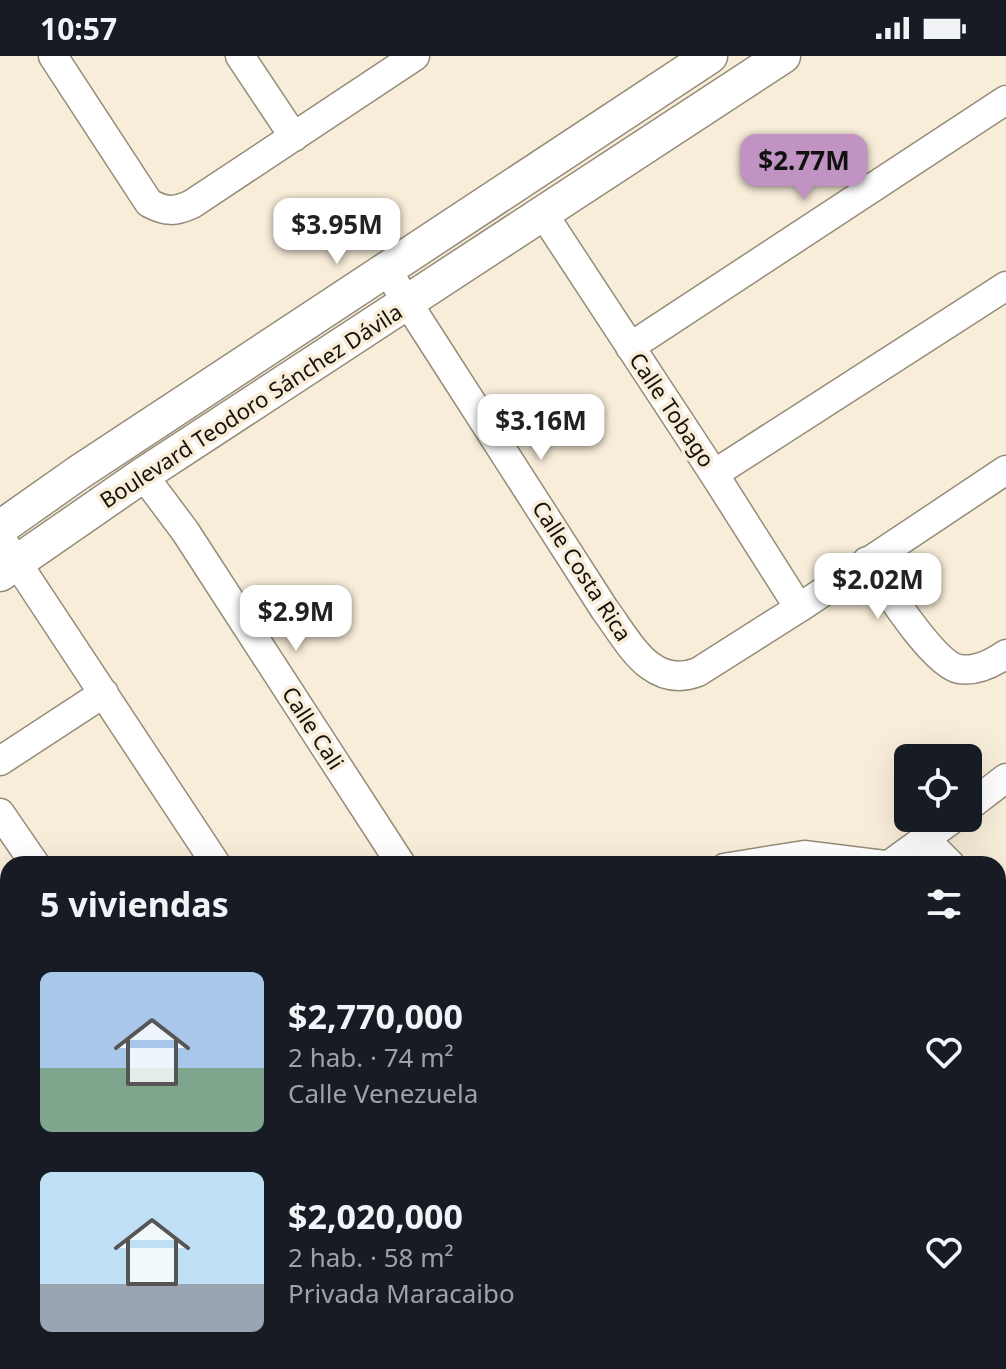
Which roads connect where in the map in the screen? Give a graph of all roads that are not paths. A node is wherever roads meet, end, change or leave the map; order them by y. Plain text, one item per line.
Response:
1 (53, 56) edge
2 (240, 56) edge
3 (415, 56) edge
4 (710, 56) edge
5 (783, 56) edge
6 (1006, 100) edge
7 (294, 137) junction
8 (542, 212) junction
9 (386, 269) junction
10 (1006, 286) edge
11 (409, 303) junction
12 (630, 347) junction
13 (1006, 470) edge
14 (714, 474) junction
15 (143, 475) junction
16 (0, 528) edge
17 (6, 558) edge
18 (867, 561) junction
19 (799, 608) junction
20 (1006, 654) edge
21 (104, 693) junction
22 (0, 761) edge
23 (1006, 778) edge
24 (982, 796) edge
25 (0, 813) edge
26 (936, 832) edge
27 (926, 840) junction
28 (30, 856) edge
29 (211, 856) edge
30 (396, 856) edge
31 (773, 856) edge
32 (842, 856) edge
33 (904, 856) edge
34 (942, 856) edge

1 - 7 street
2 - 7 street
3 - 7 street
4 - 9 street, Boulevard Teodoro Sánchez Dávila
5 - 8 street, Boulevard Teodoro Sánchez Dávila
6 - 12 street
8 - 11 street, Boulevard Teodoro Sánchez Dávila
8 - 12 street, Calle Tobago
9 - 11 street, Calle Costa Rica
9 - 16 street, Boulevard Teodoro Sánchez Dávila
10 - 14 street
11 - 15 street, Boulevard Teodoro Sánchez Dávila
11 - 19 street, Calle Costa Rica
12 - 14 street, Calle Tobago
13 - 18 street
14 - 19 street, Calle Tobago
15 - 17 street, Boulevard Teodoro Sánchez Dávila
15 - 30 street, Calle Cali
17 - 21 street
18 - 19 street
18 - 20 street
21 - 22 street
21 - 29 street
23 - 24 street
25 - 28 street
26 - 27 street
27 - 33 street
27 - 34 street
31 - 32 street

